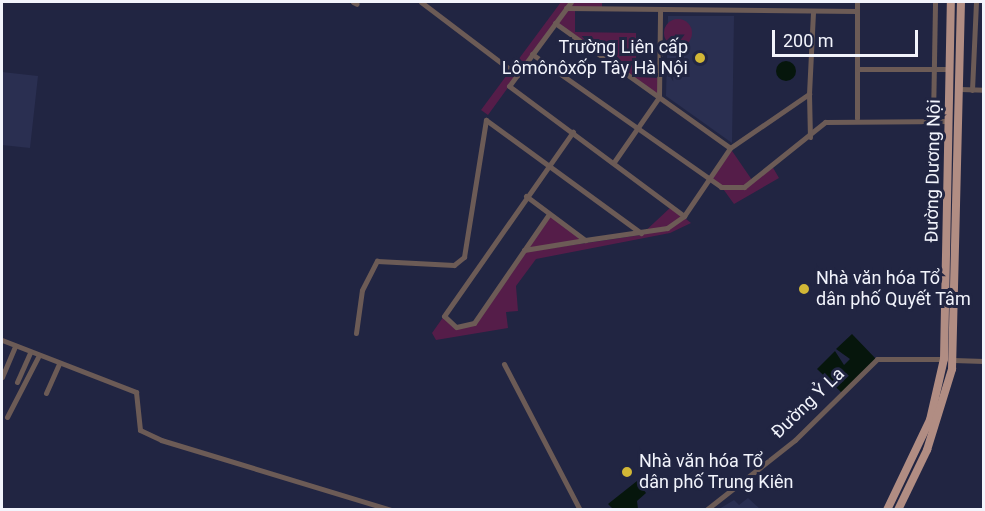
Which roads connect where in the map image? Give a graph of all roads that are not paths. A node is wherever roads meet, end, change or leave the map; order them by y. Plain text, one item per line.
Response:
1 (421, 2) edge
2 (571, 2) edge
3 (857, 2) edge
4 (935, 2) edge
5 (951, 2) edge
6 (961, 2) edge
7 (976, 2) edge
8 (566, 8) junction
9 (660, 9) junction
10 (813, 11) junction
11 (857, 11) junction
12 (975, 17) junction
13 (984, 17) edge
14 (555, 23) junction
15 (532, 54) junction
16 (858, 69) junction
17 (935, 69) junction
18 (950, 69) junction
19 (517, 75) junction
20 (960, 89) junction
21 (972, 90) junction
22 (984, 90) edge
23 (809, 94) junction
24 (659, 97) junction
25 (857, 118) junction
26 (933, 119) junction
27 (810, 121) junction
28 (949, 121) junction
29 (825, 122) junction
30 (637, 129) junction
31 (573, 132) junction
32 (810, 138) junction
33 (730, 148) junction
34 (614, 162) junction
35 (549, 165) junction
36 (712, 175) junction
37 (700, 177) junction
38 (708, 182) junction
39 (526, 196) junction
40 (549, 214) junction
41 (684, 216) junction
42 (641, 233) junction
43 (585, 240) junction
44 (524, 250) junction
45 (356, 333) dead end
46 (2, 340) edge
47 (15, 346) junction
48 (30, 353) junction
49 (39, 357) junction
50 (944, 359) junction
51 (953, 360) junction
52 (984, 362) edge
53 (59, 364) junction
54 (504, 364) dead end
55 (2, 377) edge
56 (17, 382) dead end
57 (46, 393) dead end
58 (8, 417) dead end
59 (393, 510) edge
60 (580, 510) edge
61 (706, 510) edge
62 (887, 510) edge
63 (898, 510) edge

1 - 19 street
2 - 8 street
3 - 11 street
4 - 17 street
5 - 18 main road, Đường Dương Nội
6 - 20 main road, Đường Dương Nội
7 - 12 street
8 - 9 street
8 - 14 street
9 - 10 street
9 - 24 street
10 - 11 street
10 - 23 street
11 - 16 street
12 - 13 street
12 - 21 street
14 - 15 street
14 - 24 street
15 - 19 street
15 - 30 street
16 - 17 street
16 - 25 street
17 - 18 street
17 - 26 street
18 - 28 main road, Đường Dương Nội
19 - 31 street
20 - 21 street
20 - 51 main road, Đường Dương Nội
21 - 22 street
23 - 27 street
23 - 33 street
24 - 30 street
24 - 33 street
25 - 26 street
25 - 29 street
26 - 28 street
27 - 29 street
27 - 32 street
28 - 50 main road, Đường Dương Nội
29 - 32 street
30 - 34 street
30 - 37 street
31 - 34 street
31 - 35 street
32 - 38 street
33 - 36 street
34 - 41 street
35 - 39 street
35 - 42 street
35 - 45 street
36 - 37 street
36 - 38 street
37 - 38 street
38 - 41 street
39 - 40 street
39 - 44 street
40 - 43 street
40 - 44 street
41 - 42 street
42 - 43 street
43 - 44 street
46 - 47 street
47 - 48 street
47 - 55 street
48 - 49 street
48 - 56 street
49 - 53 street
49 - 58 street
50 - 51 main road
50 - 61 street, Đường Ỷ La
50 - 62 main road, Đường Dương Nội
51 - 52 street
51 - 63 main road, Đường Dương Nội
53 - 57 street
53 - 59 street
54 - 60 street

